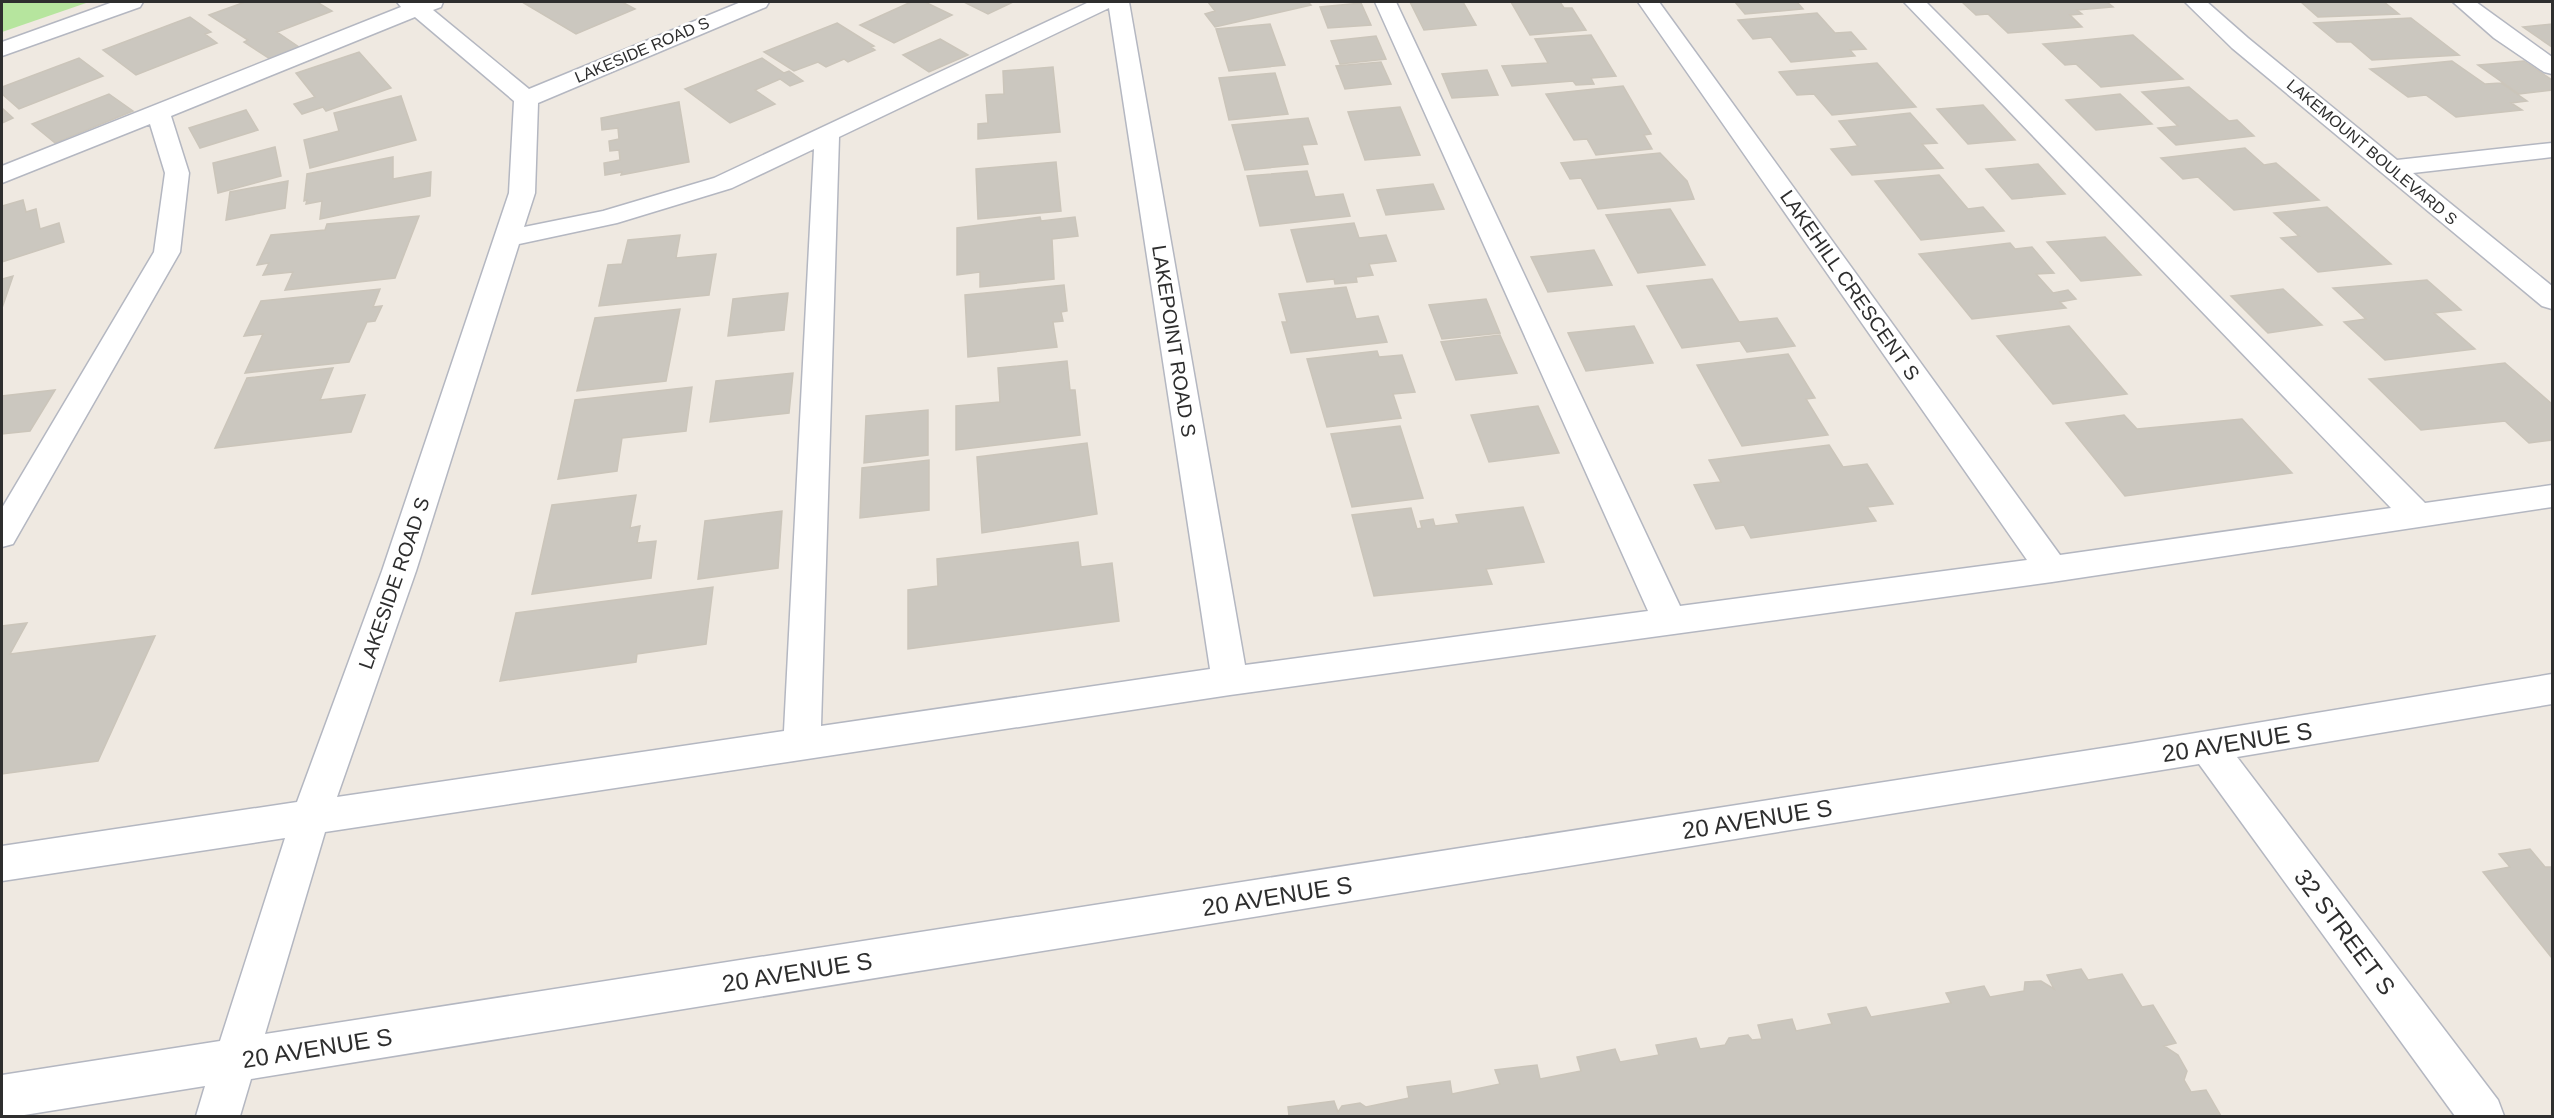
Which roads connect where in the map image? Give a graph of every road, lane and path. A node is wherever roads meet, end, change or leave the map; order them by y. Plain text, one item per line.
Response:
1 (132, 2) edge
2 (758, 2) edge
3 (1106, 2) edge
4 (1119, 2) edge
5 (1385, 2) edge
6 (1648, 2) edge
7 (1914, 2) edge
8 (2195, 2) edge
9 (2463, 2) edge
10 (420, 4) edge
11 (2, 49) edge
12 (2553, 67) edge
13 (526, 99) junction
14 (158, 112) junction
15 (827, 134) junction
16 (2553, 150) edge
17 (2391, 168) junction
18 (2, 175) edge
19 (508, 238) junction
20 (2553, 300) edge
21 (2553, 496) edge
22 (2418, 515) junction
23 (2, 535) edge
24 (2052, 569) junction
25 (1670, 622) junction
26 (1230, 681) junction
27 (2553, 689) edge
28 (802, 745) junction
29 (2208, 747) junction
30 (310, 819) junction
31 (2, 863) edge
32 (234, 1062) junction
33 (2, 1097) edge
34 (218, 1116) edge
35 (2482, 1116) edge

1 - 11 street
2 - 13 street, LAKESIDE ROAD S
3 - 15 street
4 - 26 street, LAKEPOINT ROAD S
5 - 25 street
6 - 24 street, LAKEHILL CRESCENT S
7 - 22 street
8 - 17 street, LAKEMOUNT BOULEVARD S
9 - 12 street
10 - 13 street
10 - 14 street
13 - 19 street, LAKESIDE ROAD S
14 - 18 street
14 - 23 street
15 - 19 street
15 - 28 street
16 - 17 street
17 - 20 street, LAKEMOUNT BOULEVARD S
19 - 30 street, LAKESIDE ROAD S
21 - 22 street
22 - 24 street
24 - 25 street
25 - 26 street
26 - 28 street
27 - 29 street, 20 AVENUE S
28 - 30 street
29 - 32 street, 20 AVENUE S
29 - 35 street, 32 STREET S
30 - 31 street
30 - 32 street, LAKESIDE ROAD S
32 - 33 street, 20 AVENUE S
32 - 34 street, LAKESIDE ROAD S

